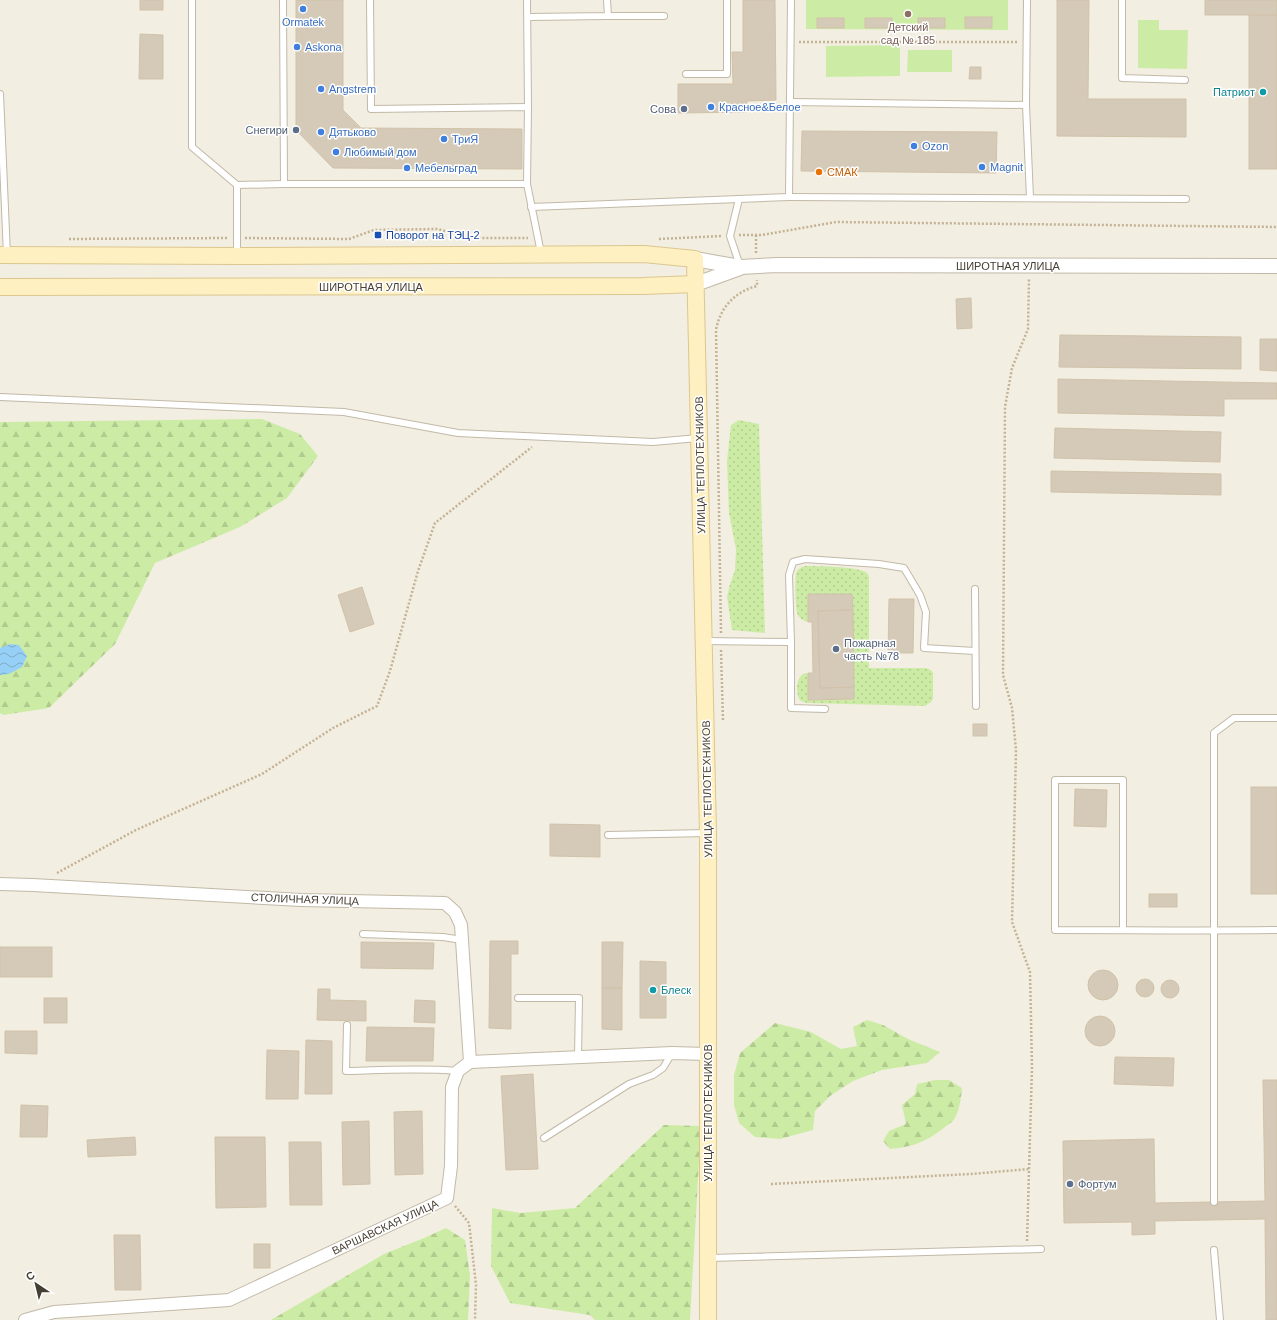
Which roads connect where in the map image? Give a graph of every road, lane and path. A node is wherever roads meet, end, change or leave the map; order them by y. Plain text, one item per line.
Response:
1 (192, 0) edge
2 (284, 0) edge
3 (370, 0) edge
4 (527, 0) edge
5 (608, 0) edge
6 (727, 0) edge
7 (791, 0) edge
8 (1027, 0) edge
9 (1122, 0) edge
10 (608, 16) junction
11 (664, 16) dead end
12 (528, 17) junction
13 (791, 42) junction
14 (1027, 42) junction
15 (686, 74) dead end
16 (1185, 80) dead end
17 (0, 94) edge
18 (790, 102) junction
19 (1026, 105) junction
20 (528, 107) junction
21 (284, 184) junction
22 (527, 184) junction
23 (237, 185) junction
24 (789, 197) junction
25 (1030, 198) junction
26 (739, 199) junction
27 (1186, 199) dead end
28 (531, 207) junction
29 (1277, 227) edge
30 (756, 235) junction
31 (730, 236) junction
32 (237, 238) junction
33 (475, 238) dead end
34 (62, 239) dead end
35 (652, 240) dead end
36 (4, 255) edge
37 (542, 255) junction
38 (237, 256) junction
39 (695, 259) junction
40 (756, 266) junction
41 (1029, 266) junction
42 (1277, 266) edge
43 (740, 267) junction
44 (696, 284) junction
45 (0, 287) edge
46 (0, 397) edge
47 (545, 436) junction
48 (699, 437) junction
49 (975, 589) dead end
50 (704, 641) junction
51 (721, 641) junction
52 (791, 642) junction
53 (975, 650) junction
54 (976, 706) dead end
55 (825, 709) dead end
56 (1277, 718) edge
57 (723, 721) dead end
58 (708, 833) junction
59 (608, 835) dead end
60 (54, 874) dead end
61 (0, 884) edge
62 (1123, 930) junction
63 (1214, 930) junction
64 (1277, 930) edge
65 (363, 934) dead end
66 (462, 940) junction
67 (518, 998) dead end
68 (347, 1024) dead end
69 (672, 1053) junction
70 (707, 1054) junction
71 (578, 1057) junction
72 (470, 1062) junction
73 (458, 1071) junction
74 (544, 1138) dead end
75 (1029, 1169) junction
76 (771, 1184) dead end
77 (447, 1198) junction
78 (1214, 1202) dead end
79 (1041, 1249) dead end
80 (1027, 1250) junction
81 (1214, 1250) dead end
82 (708, 1258) junction
83 (25, 1320) edge
84 (475, 1320) edge
85 (708, 1320) edge
86 (1220, 1320) edge

1 - 23 lane
2 - 21 lane
3 - 20 lane
4 - 12 lane
5 - 10 lane
6 - 15 lane
7 - 13 lane
8 - 14 lane
9 - 16 lane
10 - 11 lane
10 - 12 lane
12 - 20 lane
13 - 14 path
13 - 18 lane
14 - 19 lane
17 - 36 lane
18 - 19 lane
18 - 24 lane
19 - 25 lane
20 - 22 lane
21 - 22 lane
21 - 23 lane
22 - 28 lane
23 - 32 lane
24 - 25 lane
24 - 26 lane
25 - 27 lane
26 - 28 lane
26 - 31 lane
28 - 37 lane
29 - 30 path
30 - 31 path
30 - 40 path
31 - 35 path
31 - 43 lane
32 - 33 path
32 - 34 path
32 - 38 lane
36 - 38 main road, ШИРОТНАЯ УЛИЦА
37 - 38 main road, ШИРОТНАЯ УЛИЦА
37 - 39 main road, ШИРОТНАЯ УЛИЦА
39 - 43 street, ШИРОТНАЯ УЛИЦА
39 - 44 main road, УЛИЦА ТЕПЛОТЕХНИКОВ
40 - 41 street, ШИРОТНАЯ УЛИЦА
40 - 43 street, ШИРОТНАЯ УЛИЦА
40 - 51 path
41 - 42 street, ШИРОТНАЯ УЛИЦА
41 - 75 path
43 - 44 street, ШИРОТНАЯ УЛИЦА
44 - 45 main road, ШИРОТНАЯ УЛИЦА
44 - 48 main road, УЛИЦА ТЕПЛОТЕХНИКОВ
46 - 47 lane
47 - 48 lane
47 - 60 path
48 - 50 main road, УЛИЦА ТЕПЛОТЕХНИКОВ
49 - 53 lane
50 - 51 lane
50 - 58 main road, УЛИЦА ТЕПЛОТЕХНИКОВ
51 - 52 lane
51 - 57 path
52 - 53 lane
52 - 55 lane
53 - 54 lane
56 - 63 lane
58 - 59 lane
58 - 70 main road, УЛИЦА ТЕПЛОТЕХНИКОВ
61 - 66 street, СТОЛИЧНАЯ УЛИЦА
62 - 62 lane
62 - 63 lane
63 - 64 lane
63 - 78 lane
65 - 66 lane
66 - 72 street, СТОЛИЧНАЯ УЛИЦА
67 - 71 lane
68 - 73 lane
69 - 70 street
69 - 71 street
69 - 74 lane
70 - 82 main road, УЛИЦА ТЕПЛОТЕХНИКОВ
71 - 72 street
72 - 73 street
73 - 77 street, ВАРШАВСКАЯ УЛИЦА
75 - 76 path
75 - 80 path
77 - 83 street, ВАРШАВСКАЯ УЛИЦА
77 - 84 path
79 - 80 lane
80 - 82 lane
81 - 86 lane
82 - 85 main road, УЛИЦА ТЕПЛОТЕХНИКОВ

